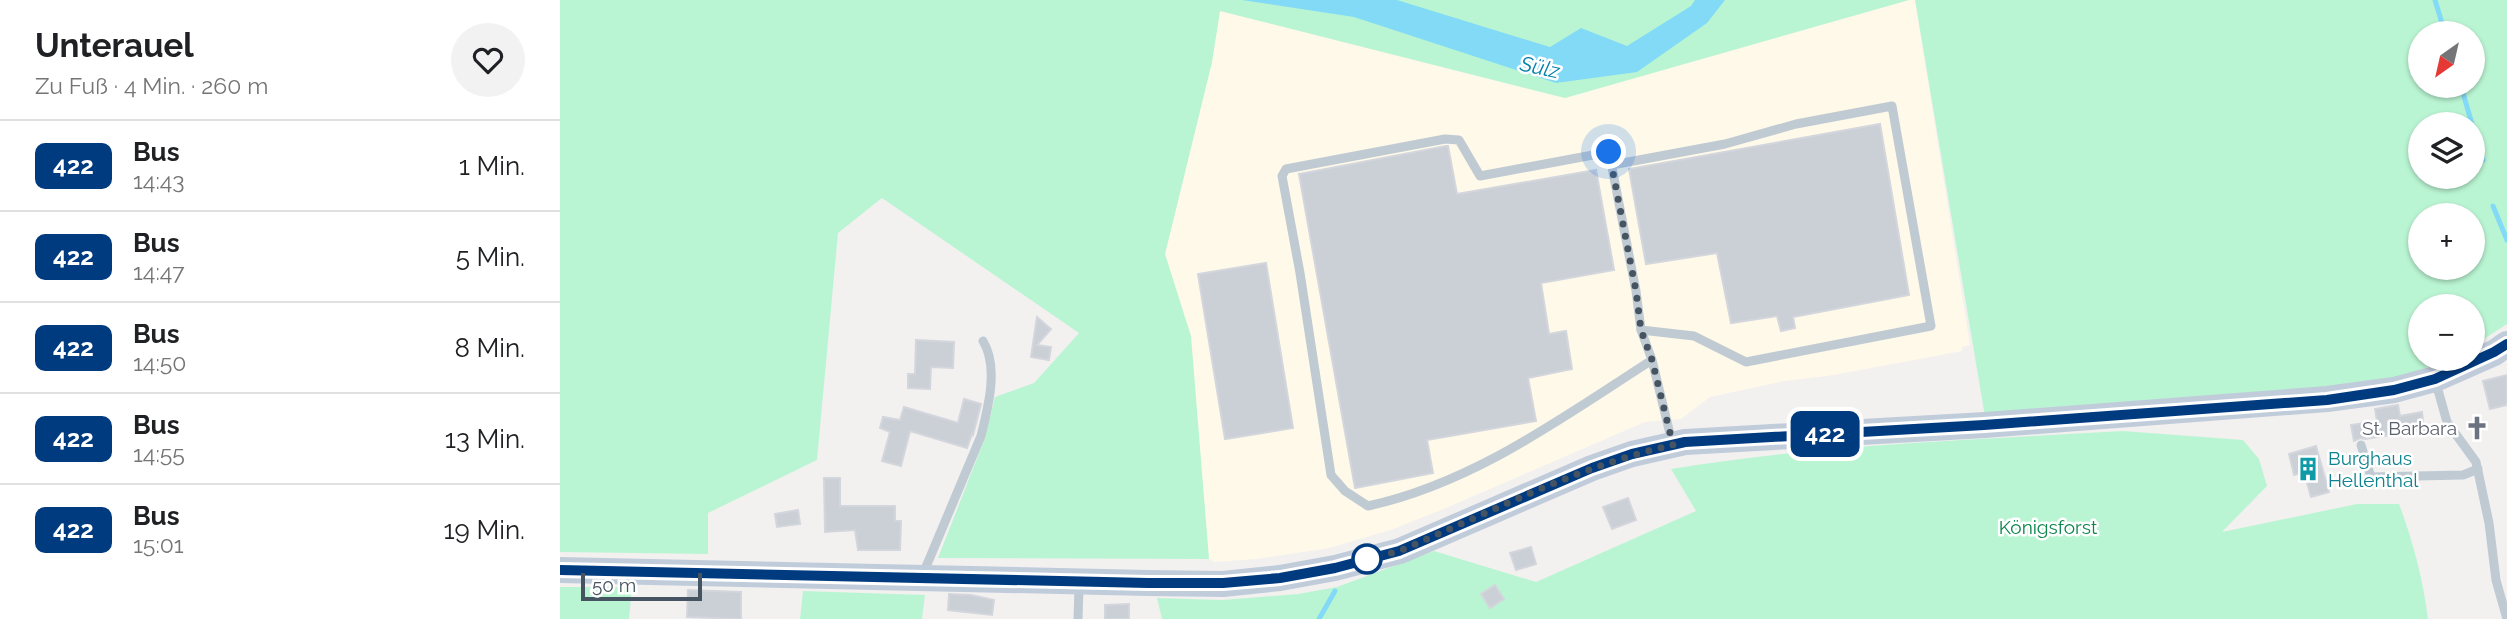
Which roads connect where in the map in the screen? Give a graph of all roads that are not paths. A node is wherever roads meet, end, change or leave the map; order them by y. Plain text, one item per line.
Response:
1 (1612, 165) junction
2 (1641, 330) junction
3 (983, 341) dead end
4 (2507, 344) edge
5 (1652, 360) junction
6 (2435, 379) junction
7 (1673, 445) junction
8 (2361, 445) dead end
9 (2478, 469) junction
10 (560, 570) edge
11 (921, 579) junction
12 (1079, 582) junction
13 (1079, 619) edge
14 (2507, 619) edge

1 - 2 lane
1 - 2 lane
1 - 5 lane
2 - 5 lane
3 - 11 lane
4 - 6 main road
5 - 7 lane
6 - 7 main road
6 - 9 lane
7 - 12 main road
8 - 9 lane
9 - 14 lane
10 - 11 main road
11 - 12 main road
12 - 13 lane

